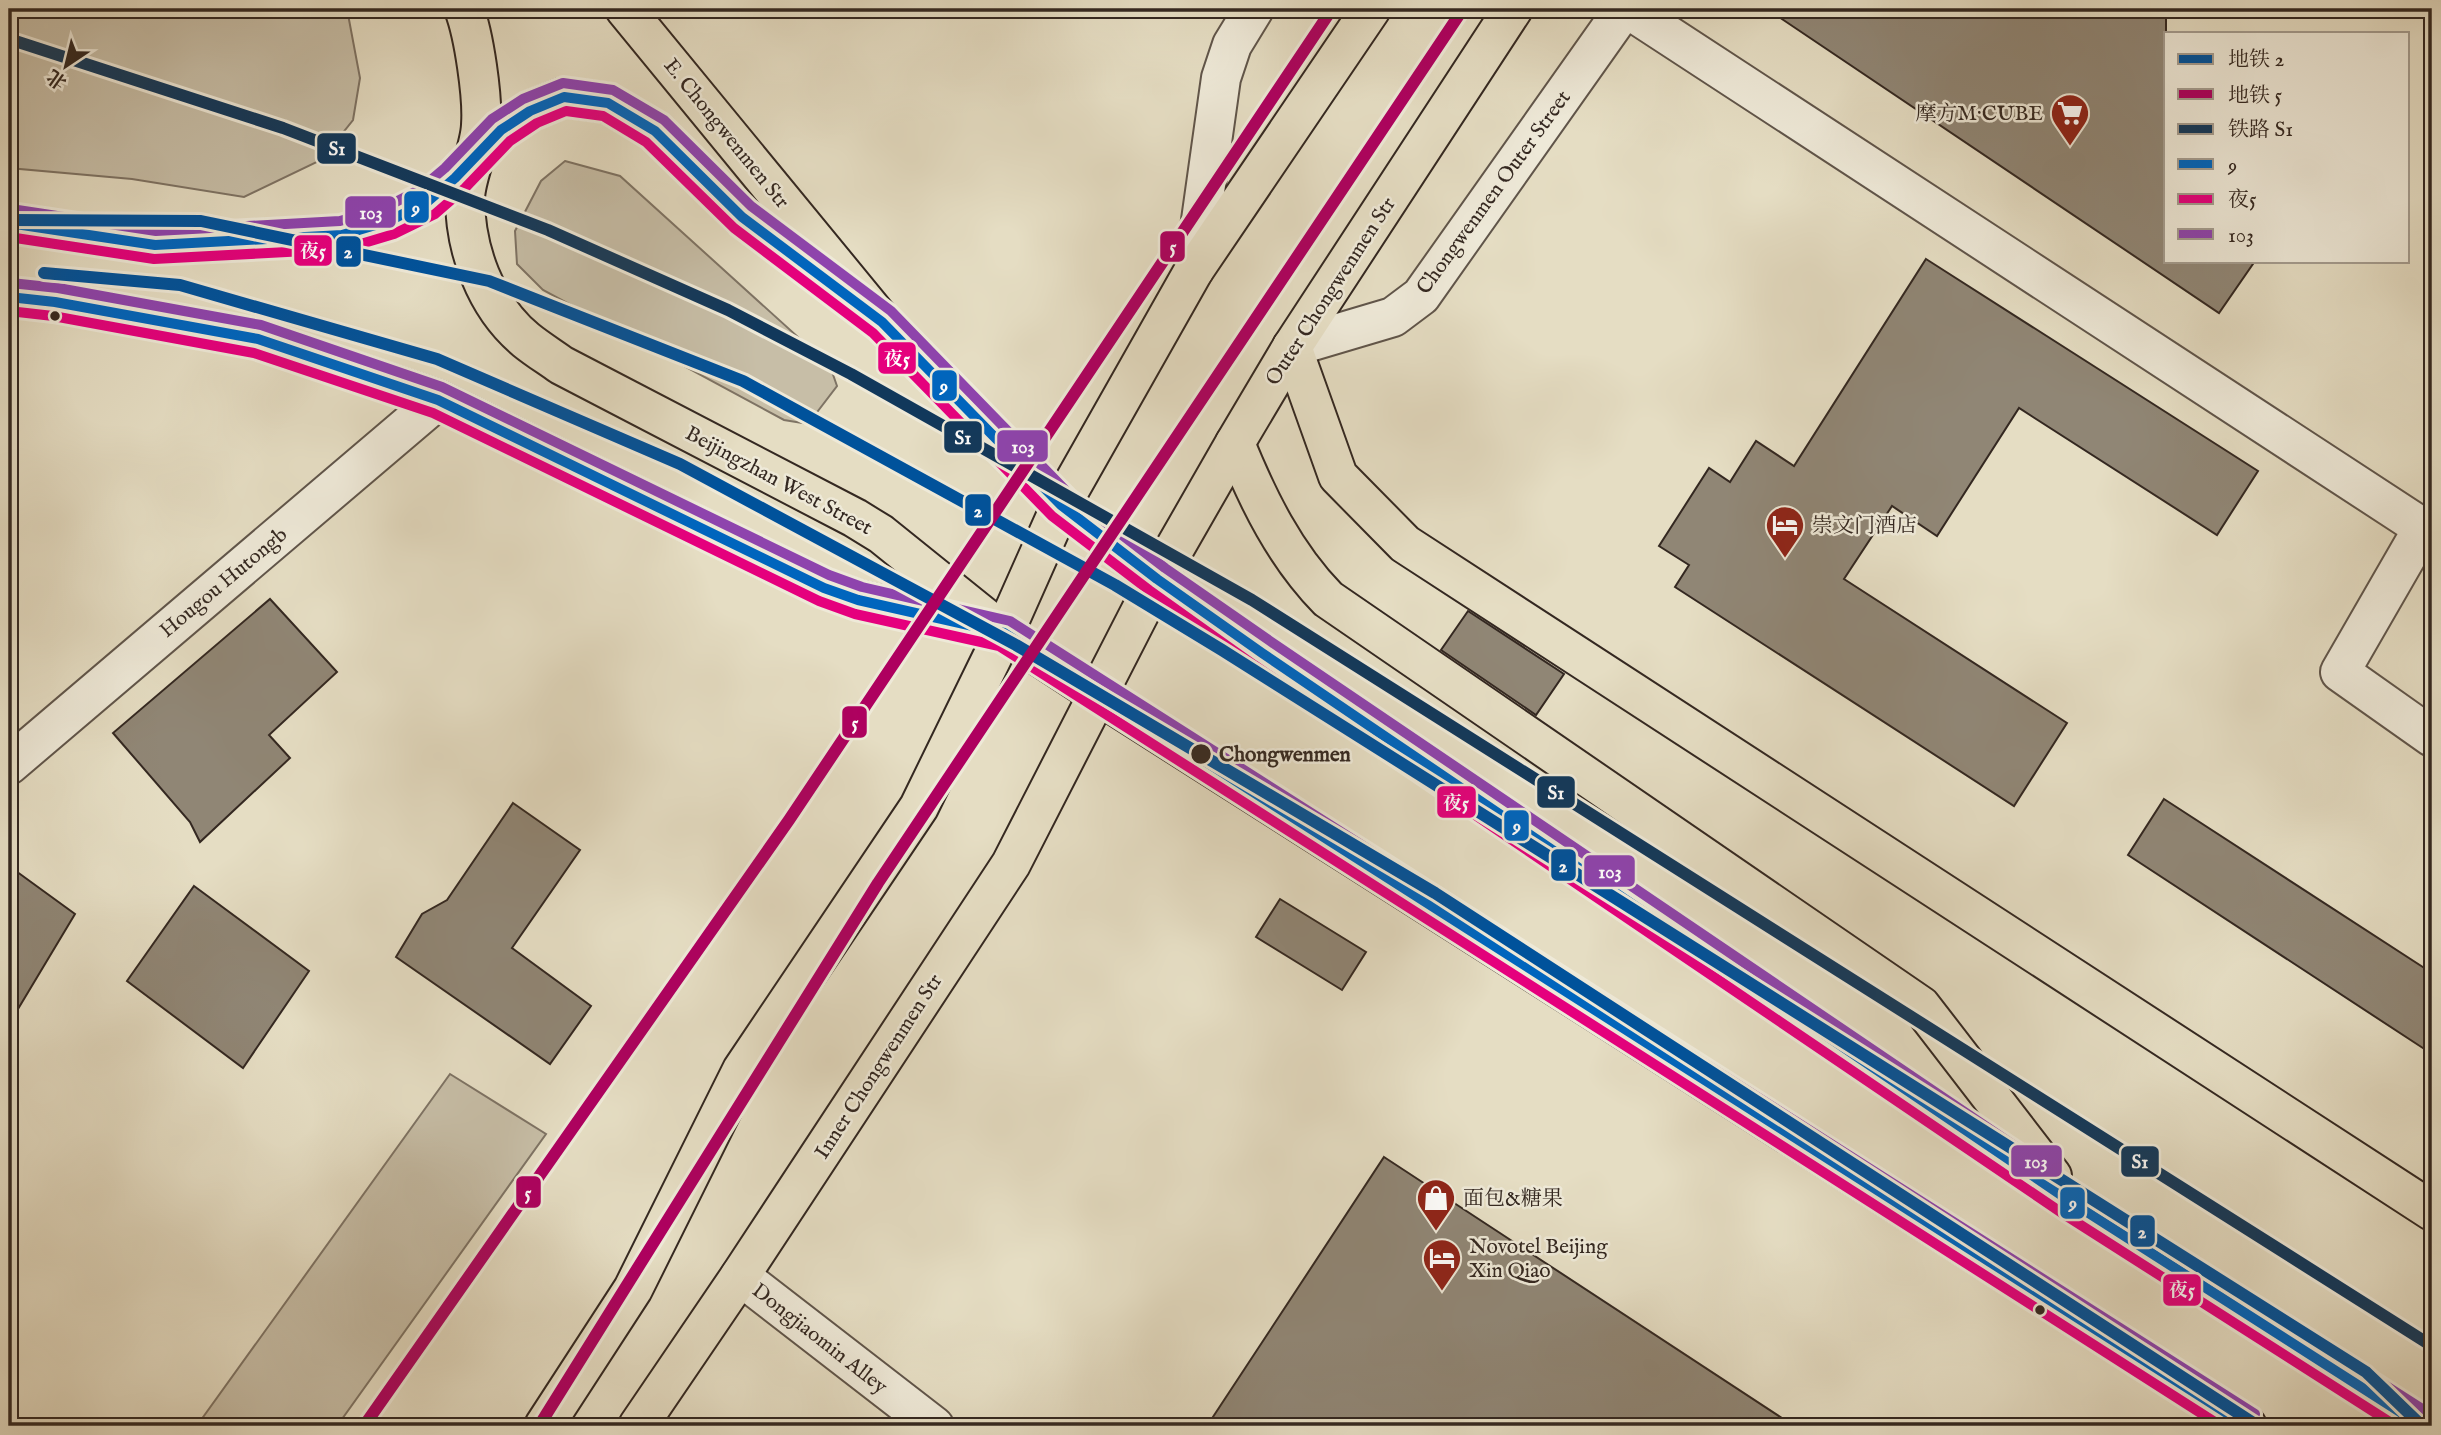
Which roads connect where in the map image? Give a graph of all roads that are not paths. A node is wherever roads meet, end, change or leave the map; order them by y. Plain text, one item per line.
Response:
1 (464, 9) edge
2 (625, 9) edge
3 (1254, 9) edge
4 (1371, 9) edge
5 (1513, 9) edge
6 (1626, 9) edge
7 (475, 157) junction
8 (9, 223) edge
9 (1194, 270) junction
10 (9, 297) edge
11 (882, 322) junction
12 (1292, 347) junction
13 (438, 400) junction
14 (1235, 443) junction
15 (1061, 505) junction
16 (1157, 579) junction
17 (1004, 633) junction
18 (1097, 694) junction
19 (2432, 737) edge
20 (9, 765) edge
21 (2073, 1203) junction
22 (2432, 1211) edge
23 (740, 1276) junction
24 (544, 1426) edge
25 (638, 1426) edge
26 (934, 1426) edge
27 (2247, 1426) edge
28 (2422, 1426) edge

1 - 7 main road, Beijingzhan West Street
2 - 11 main road, E. Chongwenmen Str
3 - 9 street
4 - 9 main road
5 - 12 main road, Outer Chongwenmen Str
6 - 12 street, Chongwenmen Outer Street
6 - 19 street
7 - 8 main road
7 - 11 main road
7 - 17 main road, Beijingzhan West Street
9 - 15 main road
10 - 13 main road
11 - 15 main road
12 - 14 main road, Outer Chongwenmen Str
12 - 22 main road
13 - 17 main road
13 - 20 street, Hougou Hutongb
14 - 16 main road, Outer Chongwenmen Str
14 - 21 main road
15 - 16 main road
15 - 17 main road
16 - 18 main road, Inner Chongwenmen Str
16 - 21 main road
17 - 18 main road
17 - 24 main road
18 - 23 main road, Inner Chongwenmen Str
18 - 27 main road
21 - 28 main road
23 - 25 main road, Inner Chongwenmen Str
23 - 26 street, Dongjiaomin Alley

